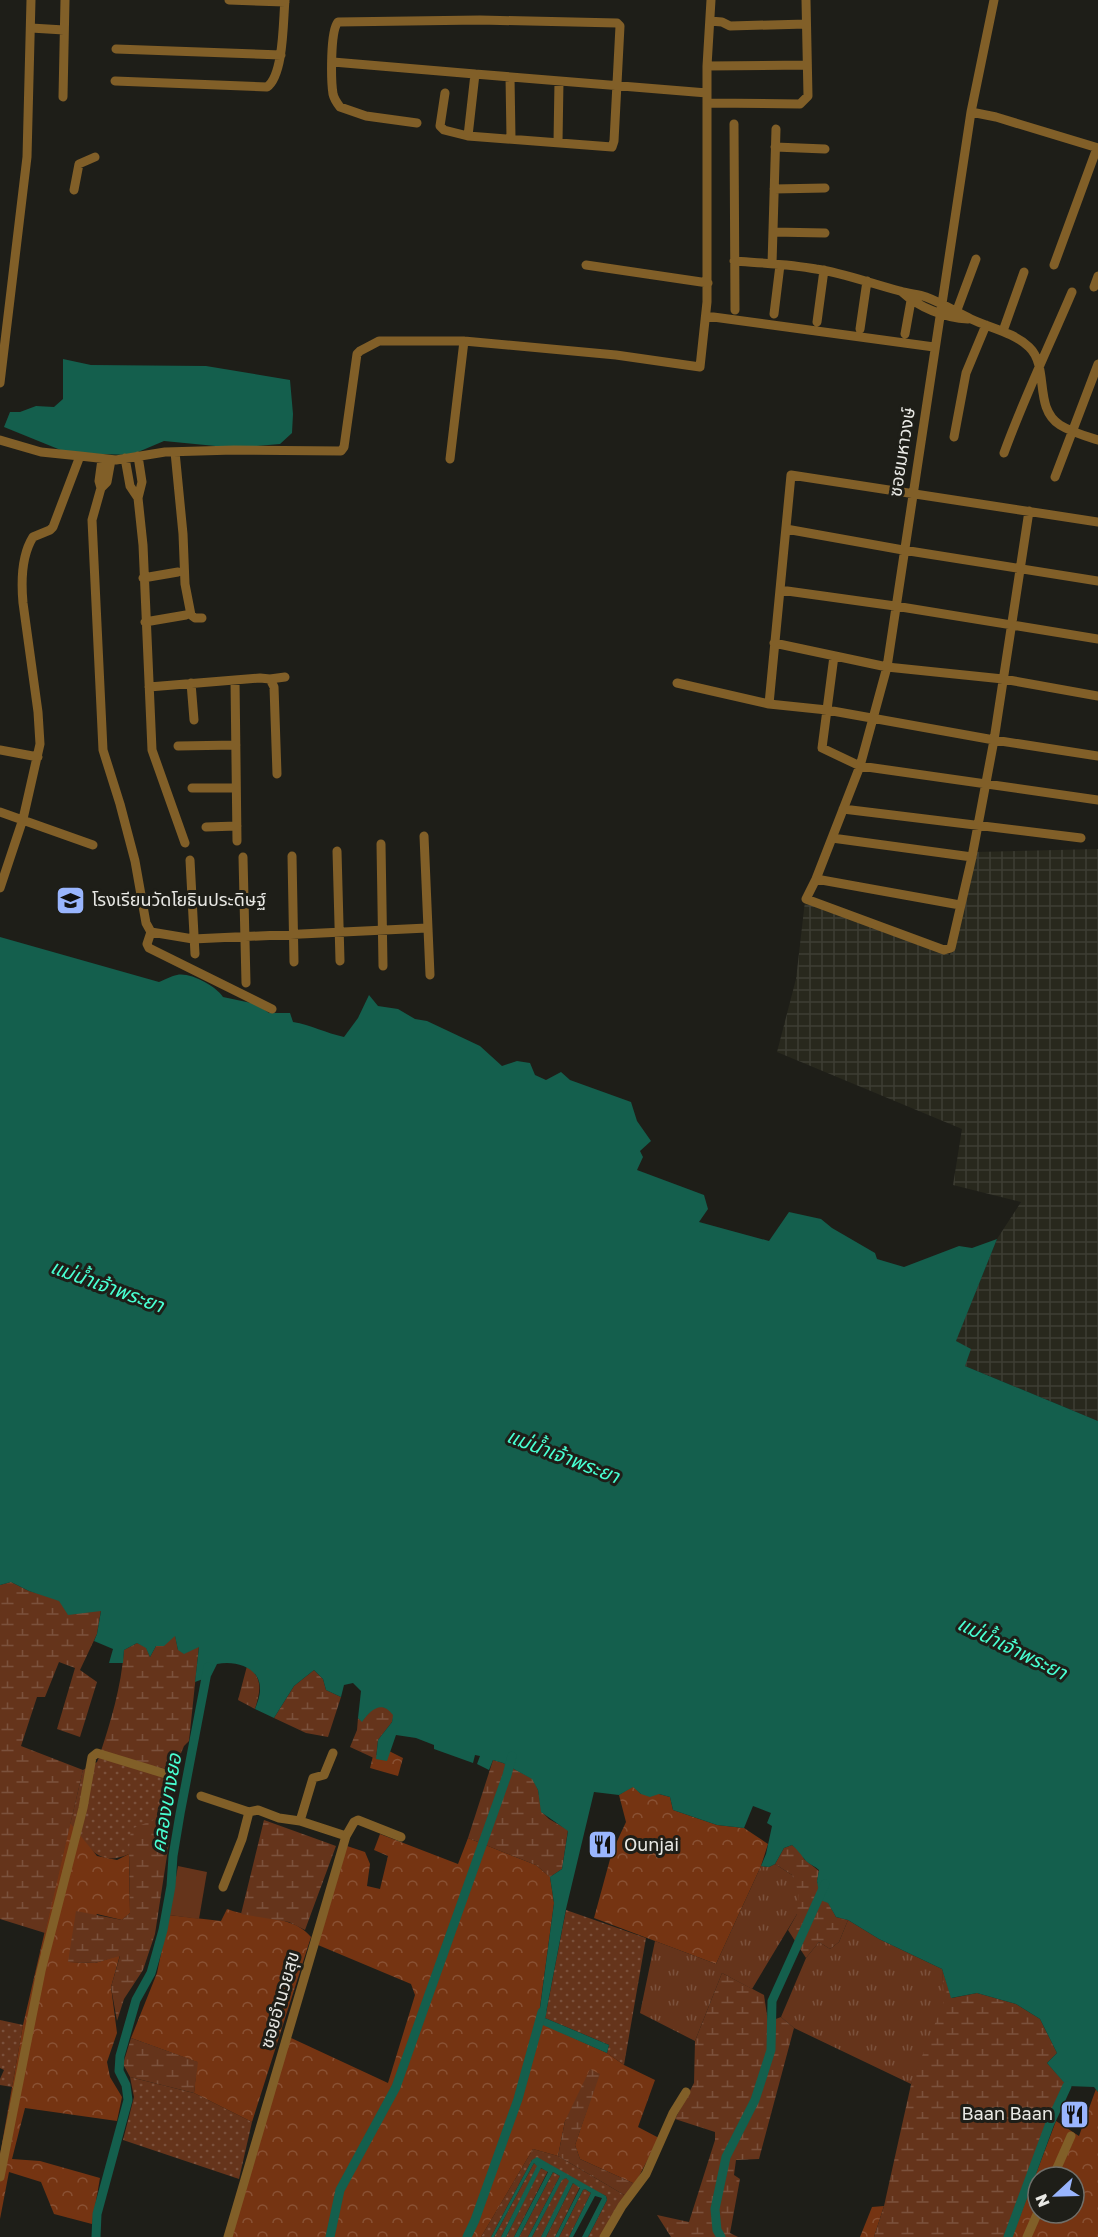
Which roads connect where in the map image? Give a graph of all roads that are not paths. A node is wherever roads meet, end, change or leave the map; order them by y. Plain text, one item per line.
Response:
1 (31, 0) edge
2 (65, 0) edge
3 (229, 0) edge
4 (711, 0) edge
5 (807, 0) edge
6 (994, 0) edge
7 (285, 1) edge
8 (710, 21) junction
9 (806, 24) junction
10 (31, 28) junction
11 (64, 30) junction
12 (116, 50) dead end
13 (280, 55) junction
14 (333, 62) junction
15 (807, 65) junction
16 (707, 66) junction
17 (475, 74) junction
18 (510, 77) junction
19 (115, 81) dead end
20 (560, 81) junction
21 (618, 86) junction
22 (445, 93) dead end
23 (707, 93) junction
24 (63, 97) dead end
25 (707, 104) junction
26 (971, 112) junction
27 (417, 123) dead end
28 (734, 124) dead end
29 (776, 129) dead end
30 (468, 135) junction
31 (511, 138) junction
32 (558, 142) junction
33 (775, 147) junction
34 (1097, 148) edge
35 (825, 149) dead end
36 (95, 157) dead end
37 (825, 188) dead end
38 (774, 189) junction
39 (74, 190) dead end
40 (773, 232) junction
41 (825, 233) dead end
42 (976, 259) dead end
43 (734, 261) junction
44 (586, 265) dead end
45 (776, 265) junction
46 (1054, 265) dead end
47 (824, 270) junction
48 (1024, 272) dead end
49 (1098, 276) edge
50 (867, 281) junction
51 (708, 283) junction
52 (1094, 287) dead end
53 (1072, 292) dead end
54 (912, 297) junction
55 (940, 308) junction
56 (735, 310) dead end
57 (957, 310) junction
58 (774, 314) dead end
59 (706, 316) junction
60 (970, 319) junction
61 (817, 322) dead end
62 (986, 324) junction
63 (860, 329) dead end
64 (1003, 331) junction
65 (905, 334) dead end
66 (464, 341) junction
67 (934, 347) junction
68 (1098, 364) edge
69 (1040, 368) junction
70 (1, 371) edge
71 (0, 383) edge
72 (1073, 431) junction
73 (954, 437) dead end
74 (0, 440) edge
75 (1098, 440) edge
76 (175, 452) junction
77 (1004, 453) dead end
78 (80, 456) junction
79 (138, 456) junction
80 (125, 458) junction
81 (106, 459) junction
82 (450, 459) dead end
83 (1055, 477) dead end
84 (913, 493) junction
85 (138, 498) junction
86 (1029, 511) junction
87 (1098, 522) edge
88 (786, 528) junction
89 (903, 550) junction
90 (1020, 568) junction
91 (178, 572) dead end
92 (144, 578) junction
93 (1098, 581) edge
94 (780, 591) junction
95 (895, 606) junction
96 (186, 615) dead end
97 (202, 618) dead end
98 (145, 622) junction
99 (1012, 624) junction
100 (1098, 639) edge
101 (774, 643) junction
102 (834, 656) junction
103 (887, 667) junction
104 (285, 677) dead end
105 (270, 679) junction
106 (1003, 679) junction
107 (235, 680) junction
108 (677, 683) dead end
109 (191, 684) junction
110 (149, 687) junction
111 (1098, 696) edge
112 (769, 704) junction
113 (827, 710) junction
114 (872, 719) junction
115 (194, 720) dead end
116 (994, 740) junction
117 (236, 745) junction
118 (177, 746) dead end
119 (0, 750) edge
120 (1098, 756) edge
121 (38, 758) junction
122 (860, 766) junction
123 (277, 774) dead end
124 (984, 784) junction
125 (192, 788) dead end
126 (236, 788) junction
127 (1098, 800) edge
128 (843, 809) junction
129 (0, 812) edge
130 (23, 819) junction
131 (977, 824) junction
132 (237, 826) junction
133 (206, 827) dead end
134 (423, 836) dead end
135 (832, 838) junction
136 (1082, 838) dead end
137 (237, 841) dead end
138 (185, 843) dead end
139 (381, 844) dead end
140 (93, 845) dead end
141 (337, 851) dead end
142 (292, 856) dead end
143 (243, 857) dead end
144 (972, 858) junction
145 (190, 860) dead end
146 (816, 879) junction
147 (0, 888) edge
148 (960, 905) junction
149 (427, 928) junction
150 (382, 930) junction
151 (151, 932) junction
152 (339, 932) junction
153 (294, 934) junction
154 (244, 936) junction
155 (193, 939) junction
156 (195, 954) dead end
157 (340, 961) dead end
158 (294, 962) dead end
159 (384, 966) dead end
160 (430, 975) dead end
161 (246, 983) dead end
162 (272, 1009) dead end
163 (333, 1753) dead end
164 (169, 1775) dead end
165 (201, 1796) dead end
166 (249, 1812) junction
167 (300, 1821) junction
168 (346, 1836) junction
169 (401, 1837) dead end
170 (223, 1887) dead end
171 (686, 2092) dead end
172 (1071, 2136) dead end
173 (1058, 2165) edge
174 (0, 2177) edge
175 (228, 2237) edge
176 (604, 2237) edge

1 - 10 street
2 - 11 street
3 - 7 street
4 - 8 street
5 - 9 street
6 - 26 street, ซอยมหาวงษ์
7 - 13 street
8 - 9 street
8 - 16 street
9 - 15 street
10 - 11 street
10 - 70 street
11 - 24 street
12 - 13 street
13 - 19 street
14 - 17 street
14 - 21 street
14 - 27 street
15 - 16 street
15 - 25 street
16 - 23 street
17 - 18 street
17 - 30 street
18 - 20 street
18 - 31 street
20 - 21 street
20 - 32 street
21 - 23 street
21 - 32 street
22 - 30 street
23 - 25 street
25 - 51 street
26 - 34 street
26 - 55 street, ซอยมหาวงษ์
28 - 43 street
29 - 33 street
30 - 31 street
31 - 32 street
33 - 35 street
33 - 38 street
34 - 46 street
36 - 39 street
37 - 38 street
38 - 40 street
40 - 41 street
40 - 45 street
42 - 57 street
43 - 45 street
43 - 56 street
44 - 51 street
45 - 47 street
45 - 58 street
47 - 50 street
47 - 61 street
48 - 64 street
49 - 52 street
50 - 54 street
50 - 63 street
51 - 59 street
53 - 69 street
54 - 55 street
54 - 65 street
55 - 57 street
55 - 60 street
55 - 67 street, ซอยมหาวงษ์
57 - 60 street
59 - 66 street
59 - 67 street
60 - 62 street
62 - 64 street
62 - 73 street
64 - 69 street
66 - 76 street
66 - 82 street
67 - 84 street, ซอยมหาวงษ์
68 - 72 street
69 - 72 street
69 - 77 street
70 - 71 street
72 - 75 street
72 - 83 street
74 - 78 street
76 - 79 street
76 - 97 street
78 - 81 street
78 - 121 street
79 - 80 street
79 - 85 street
80 - 81 street
80 - 85 street
81 - 151 street
84 - 86 street
84 - 88 street
84 - 89 street, ซอยมหาวงษ์
85 - 92 street
86 - 87 street
86 - 90 street
88 - 89 street
88 - 94 street
89 - 90 street
89 - 95 street, ซอยมหาวงษ์
90 - 93 street
90 - 99 street
91 - 92 street
92 - 98 street
94 - 95 street
94 - 101 street
95 - 99 street
95 - 103 street, ซอยมหาวงษ์
96 - 98 street
98 - 110 street
99 - 100 street
99 - 106 street
101 - 102 street
101 - 112 street
102 - 103 street
102 - 113 street
103 - 106 street
103 - 114 street, ซอยมหาวงษ์
104 - 105 street
105 - 107 street
105 - 123 street
106 - 111 street
106 - 116 street
107 - 109 street
107 - 117 street
108 - 112 street
109 - 110 street
109 - 115 street
110 - 138 street
112 - 113 street
113 - 114 street
113 - 122 street
114 - 116 street
114 - 122 street, ซอยมหาวงษ์
116 - 120 street
116 - 124 street
117 - 118 street
117 - 126 street
119 - 121 street
121 - 130 street
122 - 124 street
122 - 128 street, ซอยมหาวงษ์
124 - 127 street
124 - 131 street
125 - 126 street
126 - 132 street
128 - 131 street
128 - 135 street, ซอยมหาวงษ์
129 - 130 street
130 - 140 street
130 - 147 street
131 - 136 street
131 - 144 street
132 - 133 street
132 - 137 street
134 - 149 street
135 - 144 street
135 - 146 street, ซอยมหาวงษ์
139 - 150 street
141 - 152 street
142 - 153 street
143 - 154 street
144 - 148 street
145 - 155 street
146 - 148 street
146 - 148 street, ซอยมหาวงษ์
149 - 150 street
149 - 160 street
150 - 152 street
150 - 159 street
151 - 155 street
151 - 162 street
152 - 153 street
152 - 157 street
153 - 154 street
153 - 158 street
154 - 155 street
154 - 161 street
155 - 156 street
163 - 167 street
164 - 174 street
165 - 166 street
166 - 167 street
166 - 170 street
167 - 168 street
168 - 169 street
168 - 175 street, ซอยอำนวยสุข
171 - 176 street
172 - 173 street

